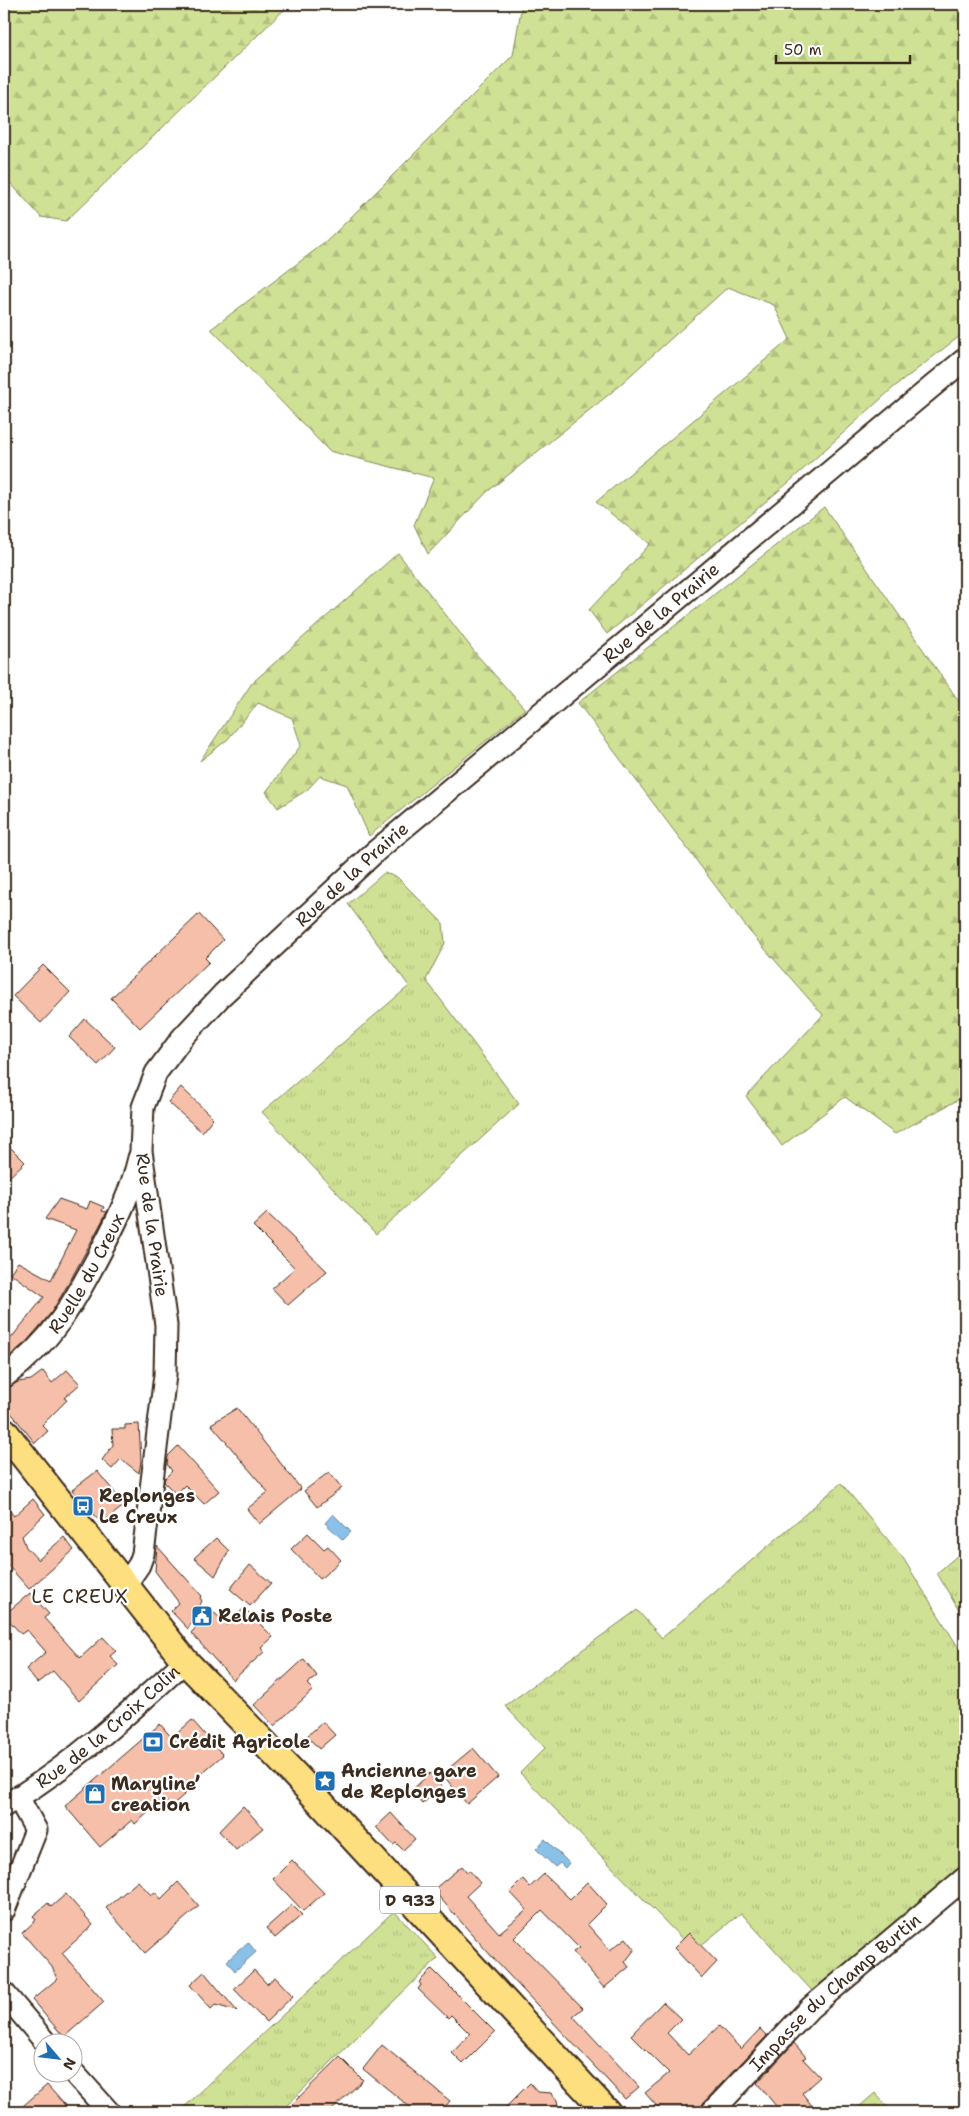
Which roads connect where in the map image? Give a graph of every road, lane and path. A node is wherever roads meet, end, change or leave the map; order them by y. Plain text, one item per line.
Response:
1 (965, 359) edge
2 (141, 1151) junction
3 (119, 1217) junction
4 (150, 1224) junction
5 (4, 1377) edge
6 (4, 1431) edge
7 (126, 1584) junction
8 (185, 1661) junction
9 (11, 1801) edge
10 (965, 1878) edge
11 (4, 1910) edge
12 (4, 1994) edge
13 (38, 2034) edge
14 (82, 2082) edge
15 (595, 2108) edge
16 (109, 2112) edge
17 (712, 2112) edge

1 - 2 street, Rue de la Prairie
2 - 3 street, Ruelle du Creux
2 - 4 street, Rue de la Prairie
3 - 4 street
3 - 5 street, Ruelle du Creux
4 - 7 street, Rue de la Prairie
6 - 7 main road, D 933
7 - 8 main road, D 933
8 - 9 street, Rue de la Croix Colin
8 - 15 main road, D 933
9 - 11 street
10 - 17 street, Impasse du Champ Burtin
12 - 13 street
14 - 16 street

